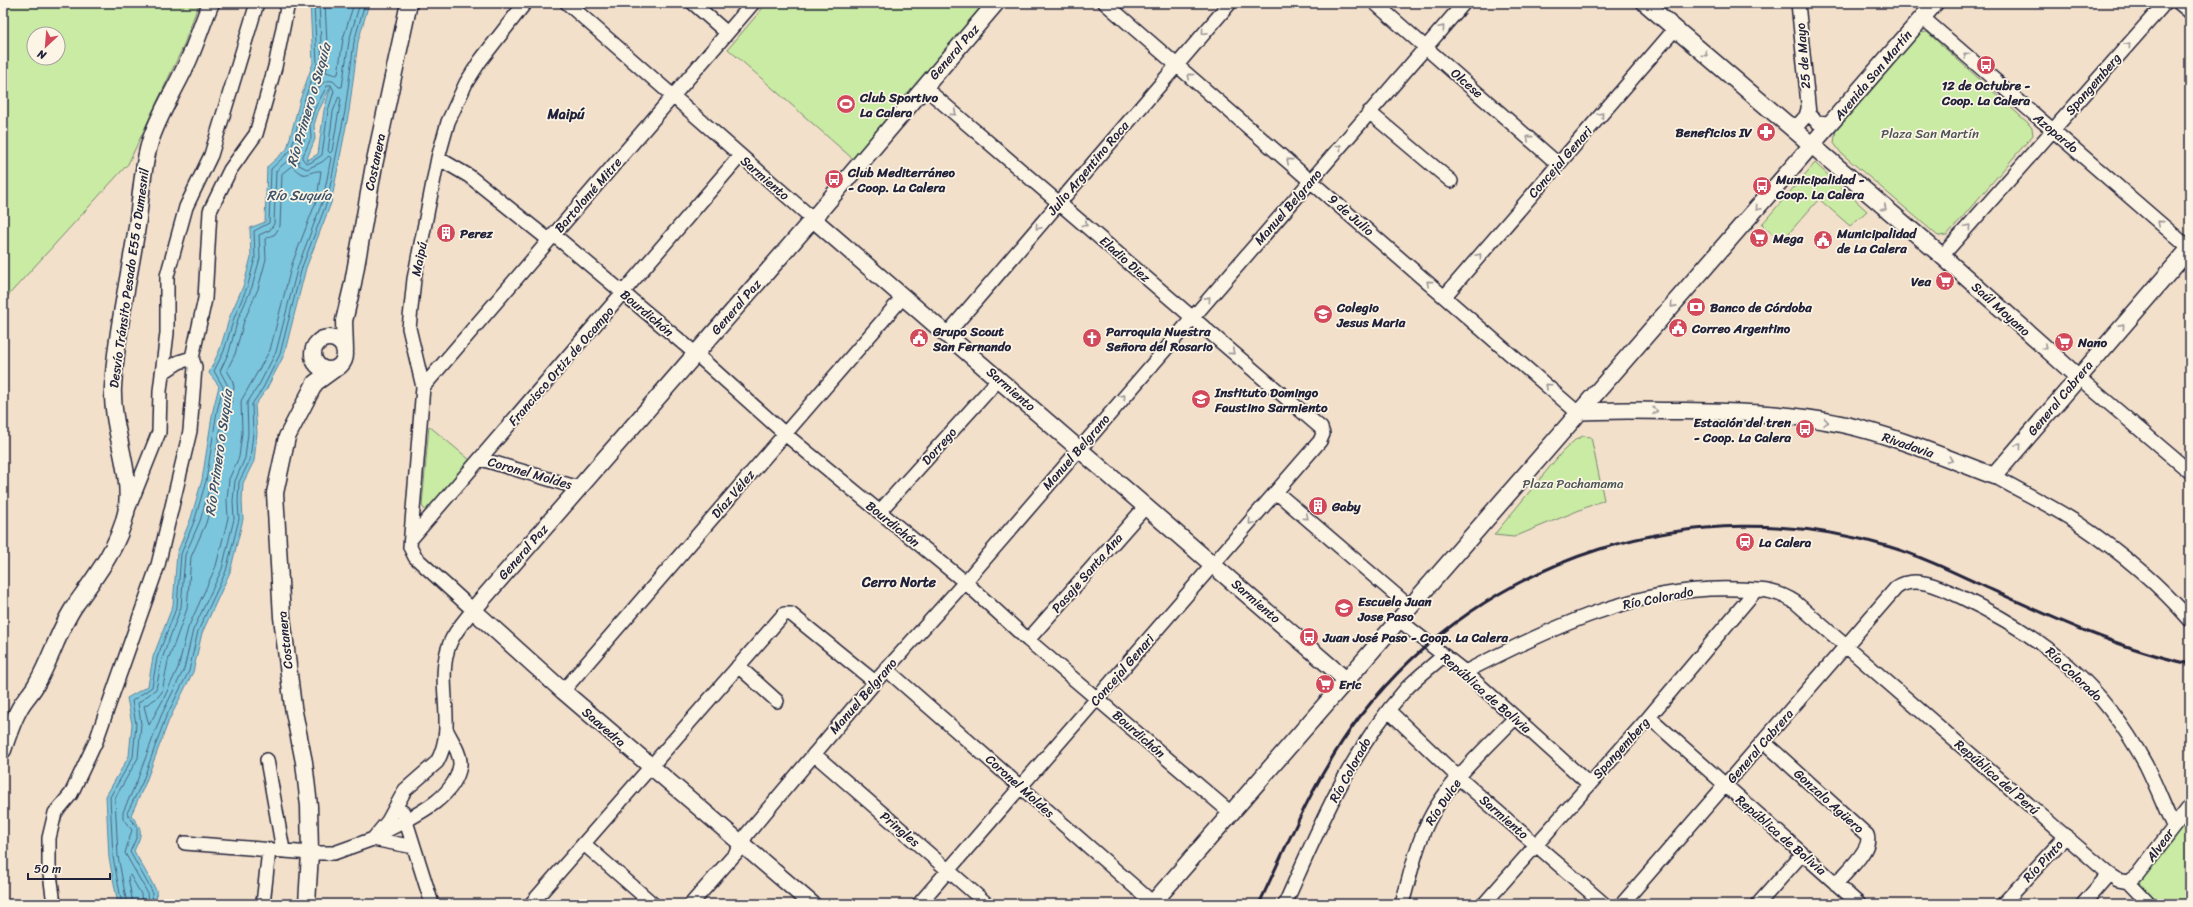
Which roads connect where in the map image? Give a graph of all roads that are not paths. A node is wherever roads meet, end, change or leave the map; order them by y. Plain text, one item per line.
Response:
1 (211, 3) edge
2 (257, 3) edge
3 (288, 3) edge
4 (409, 3) edge
5 (526, 3) edge
6 (567, 3) edge
7 (693, 3) edge
8 (752, 3) edge
9 (996, 3) edge
10 (1106, 3) edge
11 (1230, 3) edge
12 (1375, 3) edge
13 (1464, 3) edge
14 (1645, 3) edge
15 (1798, 3) edge
16 (1934, 3) edge
17 (2165, 3) edge
18 (2179, 3) edge
19 (2190, 12) edge
20 (1922, 17) junction
21 (1675, 29) junction
22 (727, 33) junction
23 (1426, 47) junction
24 (1176, 65) junction
25 (924, 88) junction
26 (673, 96) junction
27 (1808, 108) junction
28 (1369, 112) junction
29 (1834, 120) junction
30 (1785, 123) junction
31 (2052, 131) junction
32 (1811, 146) junction
33 (740, 156) junction
34 (438, 158) junction
35 (1558, 164) junction
36 (1311, 180) junction
37 (1451, 181) dead end
38 (1059, 202) junction
39 (813, 219) junction
40 (551, 238) junction
41 (2190, 248) edge
42 (1942, 256) junction
43 (623, 294) junction
44 (1445, 296) junction
45 (903, 297) junction
46 (1192, 317) junction
47 (344, 321) junction
48 (947, 334) junction
49 (324, 338) junction
50 (345, 351) junction
51 (696, 354) junction
52 (192, 358) junction
53 (315, 361) junction
54 (332, 370) junction
55 (162, 373) junction
56 (2078, 377) junction
57 (999, 379) junction
58 (1606, 381) junction
59 (315, 383) junction
60 (423, 387) junction
61 (1616, 410) junction
62 (1577, 412) junction
63 (785, 434) junction
64 (1323, 434) joint
65 (1079, 448) junction
66 (481, 459) junction
67 (2190, 472) edge
68 (1994, 476) junction
69 (579, 488) junction
70 (1276, 492) junction
71 (1146, 506) junction
72 (879, 512) junction
73 (125, 514) junction
74 (411, 539) junction
75 (1214, 565) junction
76 (965, 582) junction
77 (1896, 588) joint
78 (1756, 590) junction
79 (1410, 607) junction
80 (473, 610) junction
81 (1399, 620) junction
82 (2190, 620) edge
83 (1028, 640) junction
84 (1846, 646) junction
85 (1443, 656) junction
86 (738, 666) junction
87 (886, 668) junction
88 (1465, 672) junction
89 (1346, 680) junction
90 (875, 682) junction
91 (563, 691) junction
92 (1097, 698) junction
93 (777, 701) dead end
94 (1389, 711) junction
95 (1649, 717) junction
96 (1515, 718) junction
97 (7, 726) edge
98 (447, 730) junction
99 (1764, 742) junction
100 (3, 750) edge
101 (814, 754) junction
102 (267, 760) dead end
103 (651, 767) junction
104 (1459, 778) junction
105 (1589, 784) junction
106 (1725, 786) junction
107 (1020, 787) junction
108 (398, 799) junction
109 (2190, 806) edge
110 (1231, 813) junction
111 (406, 820) junction
112 (2173, 826) junction
113 (2066, 836) junction
114 (373, 839) junction
115 (185, 843) dead end
116 (584, 844) junction
117 (742, 844) junction
118 (1536, 845) junction
119 (414, 847) junction
120 (269, 850) junction
121 (283, 850) junction
122 (310, 853) junction
123 (1802, 854) junction
124 (948, 870) junction
125 (2109, 874) junction
126 (2128, 882) junction
127 (1836, 884) junction
128 (1852, 902) edge
129 (1153, 903) edge
130 (54, 904) edge
131 (263, 904) edge
132 (307, 904) edge
133 (432, 904) edge
134 (531, 904) edge
135 (653, 904) edge
136 (691, 904) edge
137 (812, 904) edge
138 (920, 904) edge
139 (987, 904) edge
140 (1286, 904) edge
141 (1402, 904) edge
142 (1484, 904) edge
143 (1604, 904) edge
144 (1622, 904) edge
145 (1758, 904) edge
146 (2003, 904) edge
147 (2083, 904) edge
148 (2150, 904) edge

1 - 73 street, Desvío Tránsito Pesado E55 a Dumesnil
2 - 55 street
3 - 52 street
4 - 47 street, Costanera
5 - 34 street, Maipú
6 - 26 street, Sarmiento
7 - 22 street
8 - 22 street, Bartolomé Mitre
9 - 25 street, General Paz
10 - 24 street, 9 de Julio
11 -> 24 street, Julio Argentino Roca
12 - 23 street, Olcese
23 -> 13 street, Manuel Belgrano
14 - 21 street, Saúl Moyano
15 - 27 street, 25 de Mayo
16 - 20 street, Avenida San Martín
31 -> 17 street, Spangemberg
18 - 19 street
20 - 29 street, Avenida San Martín
31 -> 20 street, Azopardo
21 -> 30 street, Saúl Moyano
35 -> 21 street, Concejal Genari
22 - 26 street, Bartolomé Mitre
23 - 28 street, Manuel Belgrano
35 -> 23 street, Olcese
36 -> 24 street, 9 de Julio
24 - 38 street, Julio Argentino Roca
25 -> 38 street, Eladio Diez
25 - 39 street, General Paz
26 - 33 street, Sarmiento
26 - 40 street, Bartolomé Mitre
27 - 29 street
27 - 30 street
36 -> 28 street, Manuel Belgrano
28 - 37 street
29 - 32 street, Avenida San Martín
30 - 32 street, Saúl Moyano
41 -> 31 street, Azopardo
42 -> 31 street, Spangemberg
32 -> 42 street, Saúl Moyano
32 -> 58 street, Avenida San Martín
33 - 39 street, Sarmiento
33 - 43 street, Francisco Ortiz de Ocampo
34 - 40 street, Bourdichón
34 - 60 street, Maipú
44 -> 35 street, Concejal Genari
44 -> 36 street, 9 de Julio
46 -> 36 street, Manuel Belgrano
38 -> 46 street, Eladio Diez
38 -> 48 street, Julio Argentino Roca
39 - 45 street, Sarmiento
39 - 51 street, General Paz
40 - 43 street, Bourdichón
40 - 60 street, Bartolomé Mitre
56 -> 41 street, General Cabrera
42 -> 56 street, Saúl Moyano
43 - 51 street, Bourdichón
43 - 66 street, Francisco Ortiz de Ocampo
62 -> 44 street, 9 de Julio
45 - 48 street, Sarmiento
45 - 63 street, Díaz Vélez
46 -> 64 street, Eladio Diez
65 -> 46 street, Manuel Belgrano
47 - 49 street, Costanera
47 - 50 street, Costanera
48 - 57 street, Sarmiento
49 - 50 street
49 - 53 street, Costanera
50 - 54 street, Costanera
51 - 63 street, Bourdichón
51 - 69 street, General Paz
52 - 55 street
52 - 130 street
53 - 54 street
53 - 59 street, Costanera
54 - 59 street, Costanera
55 - 73 street
56 - 67 street, Saúl Moyano
68 -> 56 street, General Cabrera
57 - 65 street, Sarmiento
57 - 72 street, Dorrego
58 - 61 street
58 - 62 street, Avenida San Martín
59 - 122 street, Costanera
60 - 74 street, Maipú
61 - 62 street, Rivadavia
61 -> 68 street, Rivadavia
62 - 79 street, Avenida San Martín
63 - 72 street, Bourdichón
63 - 91 street, Díaz Vélez
64 - 70 street, Concejal Genari
65 - 71 street, Sarmiento
65 - 76 street, Manuel Belgrano
66 - 69 street, Coronel Moldes
66 - 74 street, Francisco Ortiz de Ocampo
68 - 82 street, Rivadavia
69 - 80 street, General Paz
70 -> 75 street, Concejal Genari
70 -> 79 street
71 - 75 street, Sarmiento
71 - 83 street, Pasaje Santa Ana
72 - 76 street, Bourdichón
73 - 97 street, Desvío Tránsito Pesado E55 a Dumesnil
74 - 80 street, Saavedra
75 - 89 street, Sarmiento
75 - 92 street, Concejal Genari
76 - 83 street, Bourdichón
76 - 87 street, Manuel Belgrano
77 - 84 street, General Cabrera
77 - 112 street, Río Colorado
78 - 84 street, Río Colorado
78 - 88 street, Río Colorado
78 - 95 street, Spangemberg
79 - 81 street, Avenida San Martín
80 - 91 street, Saavedra
80 - 98 street
81 - 85 street, República de Bolivia
81 - 89 street, Avenida San Martín
83 - 92 street, Bourdichón
84 - 99 street, General Cabrera
84 - 113 street, República del Perú
85 - 88 street, República de Bolivia
85 - 94 street, Río Colorado
86 - 90 street
86 - 93 street
86 - 103 street
87 - 90 street, Manuel Belgrano
87 - 107 street, Coronel Moldes
88 - 96 street, República de Bolivia
89 - 110 street, Avenida San Martín
90 - 101 street, Manuel Belgrano
91 - 103 street, Saavedra
92 - 107 street, Concejal Genari
92 - 110 street, Bourdichón
94 - 104 street, Sarmiento
94 - 140 street, Río Colorado
95 - 105 street, Spangemberg
95 - 106 street, República de Bolivia
96 - 104 street, Río Dulce
96 - 105 street, República de Bolivia
97 - 100 street, Desvío Tránsito Pesado E55 a Dumesnil
98 - 108 street
98 - 111 street
99 - 106 street, General Cabrera
99 - 127 street, Gonzalo Agüero
101 - 117 street, Manuel Belgrano
101 - 124 street, Pringles
102 - 121 street
103 - 116 street
103 - 117 street, Saavedra
104 - 118 street, Sarmiento
104 - 141 street, Río Dulce
105 - 118 street, Spangemberg
106 - 123 street, República de Bolivia
106 - 144 street, General Cabrera
107 - 124 street, Concejal Genari
107 - 129 street, Coronel Moldes
108 - 111 street
108 - 114 street
109 - 112 street, Alvear
110 - 129 street, Avenida San Martín
111 - 114 street
111 - 119 street
112 - 126 street, Alvear
113 - 125 street, República del Perú
113 - 146 street, Río Pinto
114 - 119 street
114 - 122 street
115 - 120 street
116 - 134 street
116 - 135 street
117 - 136 street, Manuel Belgrano
117 - 137 street, Saavedra
118 - 142 street, Spangemberg
118 - 143 street, Sarmiento
119 - 133 street
120 - 121 street
120 - 131 street
121 - 122 street
122 - 132 street, Costanera
123 - 127 street, República de Bolivia
123 - 145 street
124 - 138 street, Concejal Genari
124 - 139 street, Pringles
125 - 126 street, República del Perú
125 - 147 street
126 - 148 street, República del Perú
127 - 128 street, República de Bolivia

